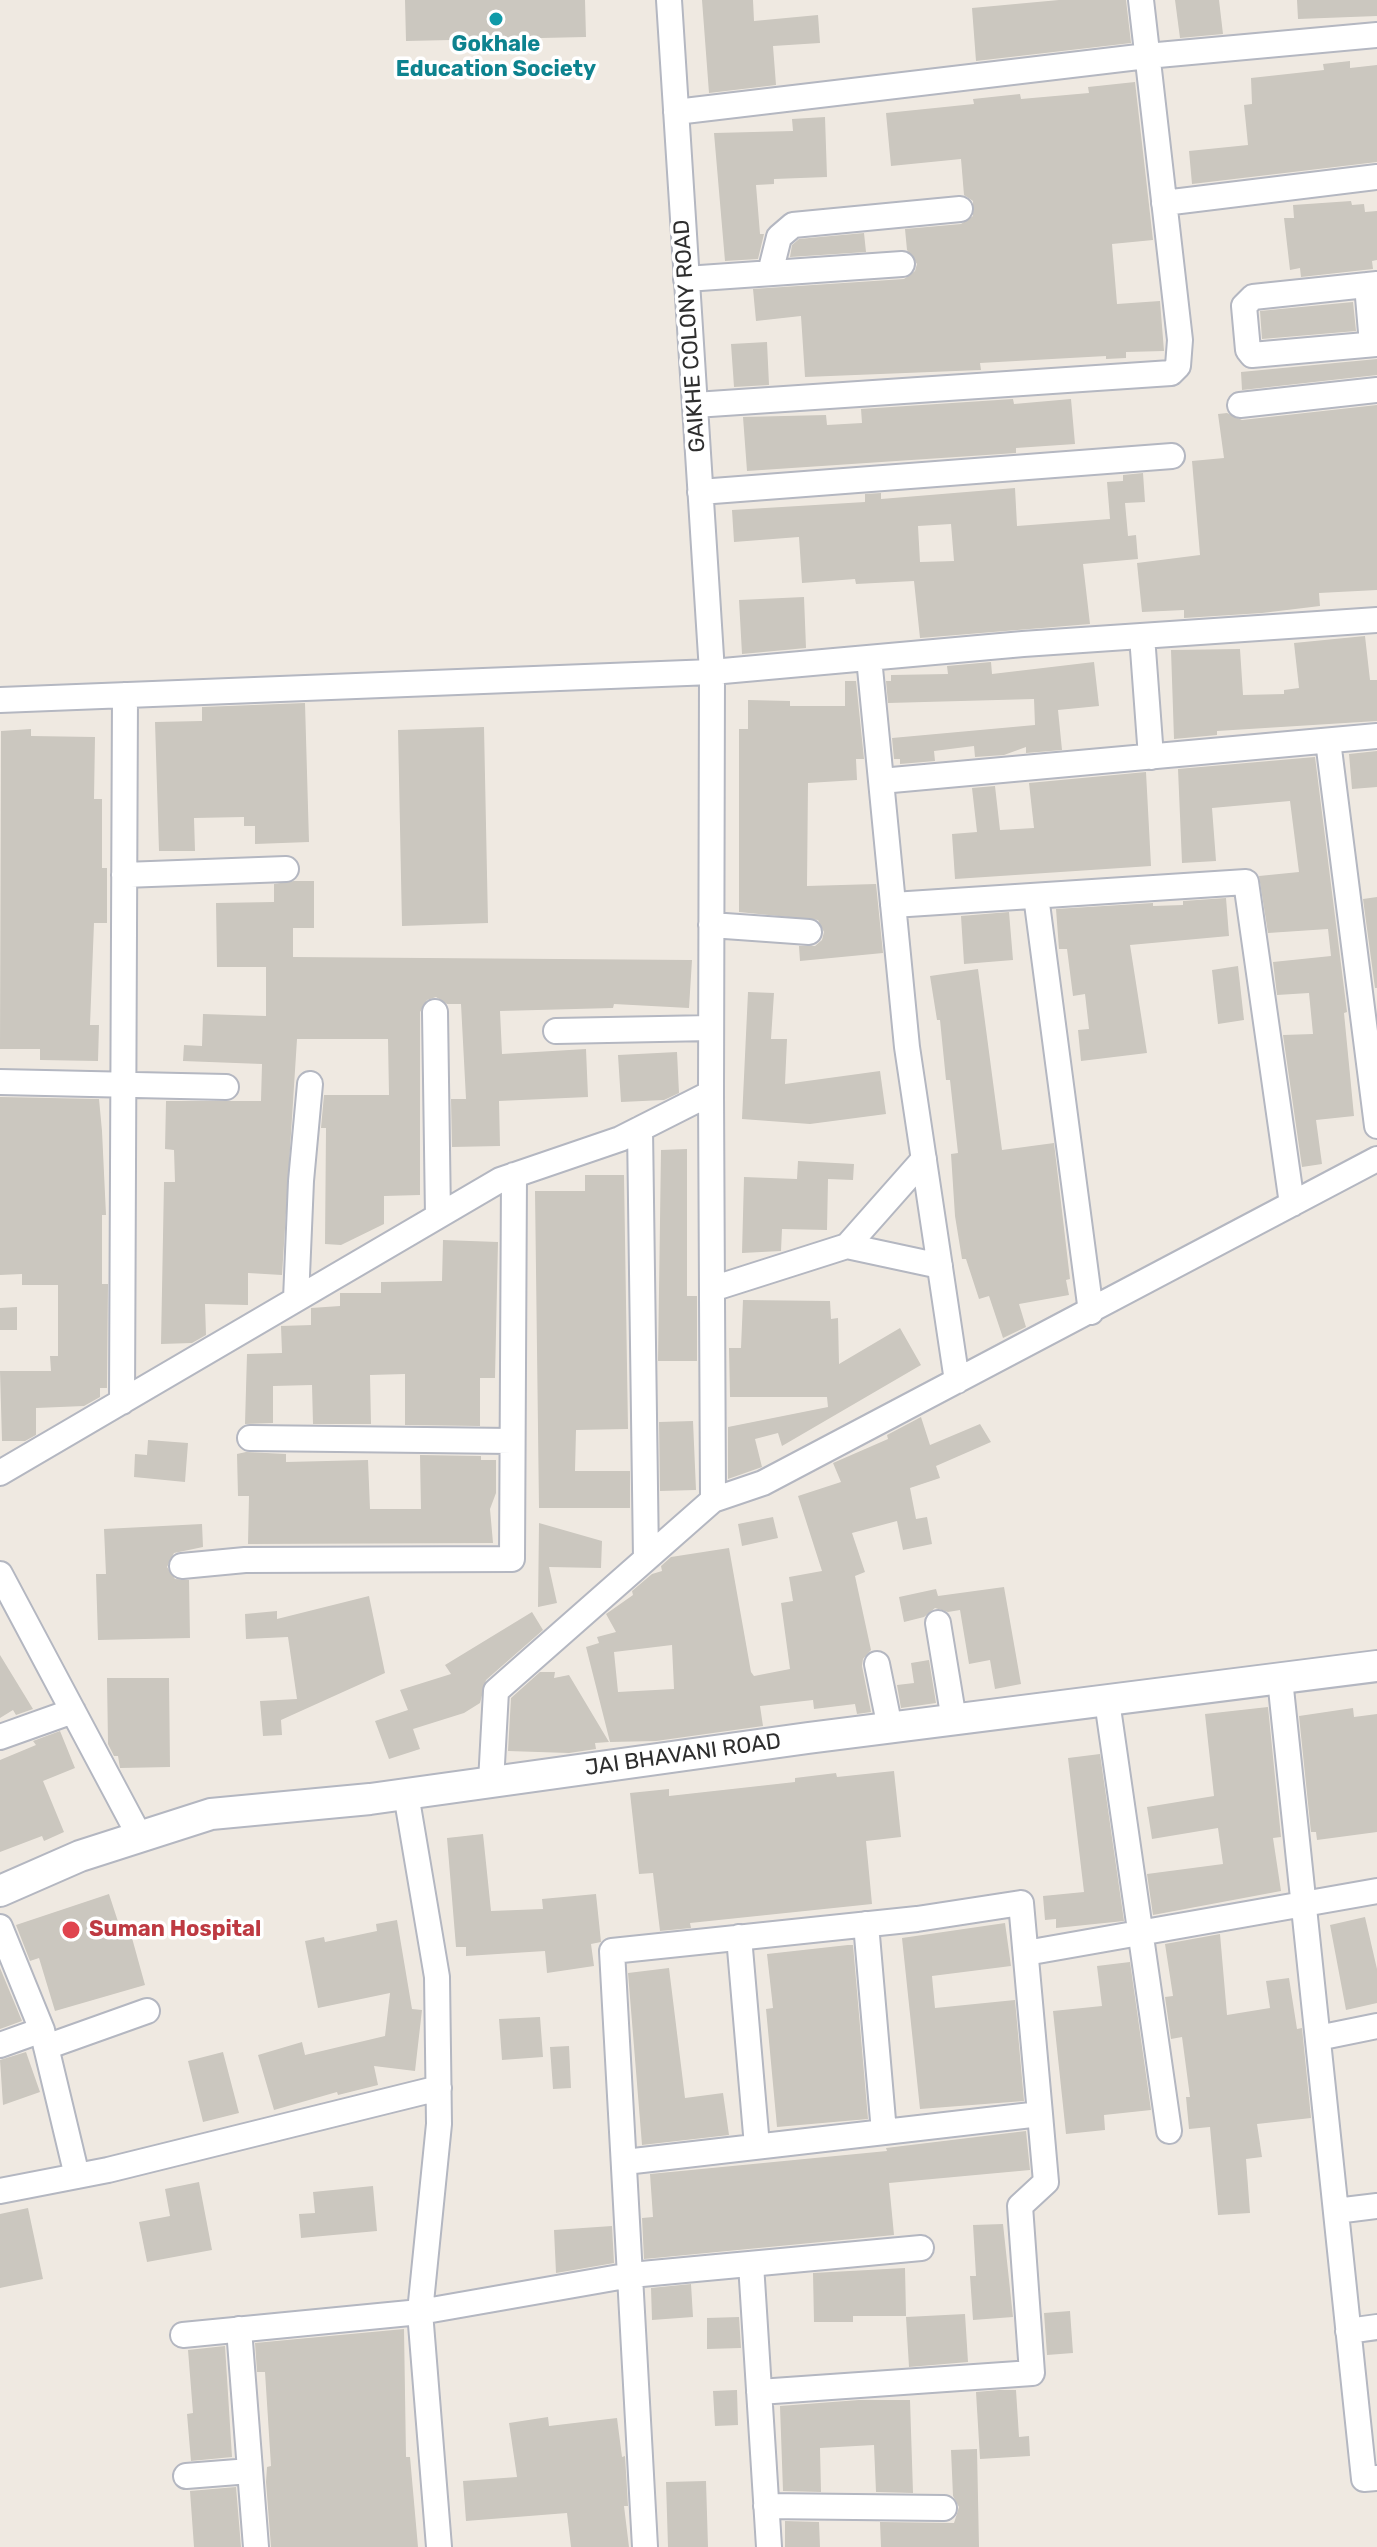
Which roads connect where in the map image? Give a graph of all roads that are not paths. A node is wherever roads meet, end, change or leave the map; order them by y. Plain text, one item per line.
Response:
1 (669, 0) edge
2 (1141, 0) edge
3 (1377, 35) edge
4 (1147, 56) junction
5 (676, 112) junction
6 (1377, 177) edge
7 (1164, 203) junction
8 (960, 209) dead end
9 (902, 264) dead end
10 (770, 273) junction
11 (686, 279) junction
12 (1372, 284) edge
13 (1375, 344) edge
14 (1377, 390) edge
15 (695, 405) junction
16 (1240, 405) dead end
17 (1172, 456) dead end
18 (700, 492) junction
19 (1377, 620) edge
20 (1142, 636) junction
21 (869, 658) junction
22 (712, 672) junction
23 (125, 695) junction
24 (0, 700) edge
25 (1377, 736) edge
26 (1328, 741) junction
27 (1151, 757) junction
28 (881, 781) junction
29 (286, 869) dead end
30 (124, 875) junction
31 (1036, 896) junction
32 (893, 905) junction
33 (711, 925) junction
34 (809, 932) dead end
35 (435, 1012) dead end
36 (711, 1028) junction
37 (556, 1031) dead end
38 (0, 1082) edge
39 (310, 1084) dead end
40 (123, 1085) junction
41 (226, 1087) dead end
42 (711, 1093) junction
43 (1377, 1126) edge
44 (640, 1129) junction
45 (924, 1159) junction
46 (1377, 1159) edge
47 (514, 1175) junction
48 (1292, 1204) junction
49 (438, 1216) junction
50 (847, 1246) junction
51 (940, 1266) junction
52 (712, 1289) junction
53 (296, 1299) junction
54 (1091, 1312) junction
55 (957, 1381) junction
56 (122, 1402) junction
57 (250, 1438) dead end
58 (512, 1441) junction
59 (0, 1473) edge
60 (713, 1500) junction
61 (646, 1559) junction
62 (182, 1566) dead end
63 (0, 1574) edge
64 (938, 1623) dead end
65 (877, 1664) dead end
66 (1377, 1666) edge
67 (1280, 1679) junction
68 (1107, 1701) junction
69 (73, 1711) junction
70 (954, 1720) junction
71 (890, 1728) junction
72 (0, 1737) edge
73 (491, 1782) junction
74 (406, 1794) junction
75 (140, 1837) junction
76 (0, 1891) edge
77 (1377, 1891) edge
78 (1304, 1904) junction
79 (866, 1924) junction
80 (0, 1927) edge
81 (1140, 1933) junction
82 (739, 1937) junction
83 (1026, 1953) junction
84 (147, 2011) dead end
85 (1377, 2026) edge
86 (44, 2038) junction
87 (1318, 2038) junction
88 (0, 2045) edge
89 (439, 2088) junction
90 (1040, 2114) junction
91 (1169, 2131) dead end
92 (884, 2132) junction
93 (757, 2146) junction
94 (625, 2162) junction
95 (77, 2176) junction
96 (0, 2191) edge
97 (1377, 2206) edge
98 (1336, 2211) junction
99 (921, 2248) dead end
100 (751, 2264) junction
101 (631, 2275) junction
102 (420, 2312) junction
103 (1377, 2327) edge
104 (239, 2329) junction
105 (1348, 2331) junction
106 (183, 2335) dead end
107 (759, 2392) junction
108 (250, 2471) junction
109 (186, 2476) dead end
110 (1377, 2478) edge
111 (766, 2506) junction
112 (944, 2508) dead end
113 (256, 2547) edge
114 (439, 2547) edge
115 (645, 2547) edge
116 (769, 2547) edge

1 - 5 street, GAIKHE COLONY ROAD
2 - 4 street
3 - 4 street
4 - 5 street
4 - 7 street
5 - 11 street, GAIKHE COLONY ROAD
6 - 7 street
7 - 15 street
8 - 10 street
9 - 10 street
10 - 11 street
11 - 15 street, GAIKHE COLONY ROAD
12 - 13 street
12 - 13 street
14 - 16 street
15 - 18 street, GAIKHE COLONY ROAD
17 - 18 street
18 - 22 street, GAIKHE COLONY ROAD
19 - 20 street
20 - 21 street
20 - 27 street
21 - 22 street
21 - 28 street
22 - 23 street
22 - 33 street, GAIKHE COLONY ROAD
23 - 24 street
23 - 30 street
25 - 26 street
26 - 27 street
26 - 43 street
27 - 28 street
28 - 32 street
29 - 30 street
30 - 40 street
31 - 32 street
31 - 48 street
31 - 54 street
32 - 45 street
33 - 34 street
33 - 36 street, GAIKHE COLONY ROAD
35 - 49 street
36 - 37 street
36 - 42 street, GAIKHE COLONY ROAD
38 - 40 street
39 - 53 street
40 - 41 street
40 - 56 street
42 - 44 street
42 - 52 street, GAIKHE COLONY ROAD
44 - 47 street
44 - 61 street
45 - 50 street
45 - 51 street
46 - 48 street
47 - 49 street
47 - 58 street
48 - 54 street
49 - 53 street
50 - 51 street
50 - 52 street
51 - 55 street
52 - 60 street, GAIKHE COLONY ROAD
53 - 56 street
54 - 55 street
55 - 60 street
56 - 59 street
57 - 58 street
58 - 62 street
60 - 61 street
61 - 73 street
63 - 69 street
64 - 70 street
65 - 71 street
66 - 67 street, JAI BHAVANI ROAD
67 - 68 street, JAI BHAVANI ROAD
67 - 78 street
68 - 70 street, JAI BHAVANI ROAD
68 - 81 street
69 - 72 street
69 - 75 street
70 - 71 street, JAI BHAVANI ROAD
71 - 73 street, JAI BHAVANI ROAD
73 - 74 street, JAI BHAVANI ROAD
74 - 75 street, JAI BHAVANI ROAD
74 - 89 street
75 - 76 street, JAI BHAVANI ROAD
77 - 78 street
78 - 81 street
78 - 87 street
79 - 82 street
79 - 83 street
79 - 92 street
80 - 86 street
81 - 83 street
81 - 91 street
82 - 93 street
82 - 94 street
83 - 90 street
84 - 86 street
85 - 87 street
86 - 88 street
86 - 95 street
87 - 98 street
89 - 95 street
89 - 102 street
90 - 92 street
90 - 107 street
92 - 93 street
93 - 94 street
94 - 101 street
95 - 96 street
97 - 98 street
98 - 105 street
99 - 100 street
100 - 101 street
100 - 107 street
101 - 102 street
101 - 115 street
102 - 104 street
102 - 114 street
103 - 105 street
104 - 106 street
104 - 108 street
105 - 110 street
107 - 111 street
108 - 109 street
108 - 113 street
111 - 112 street
111 - 116 street

